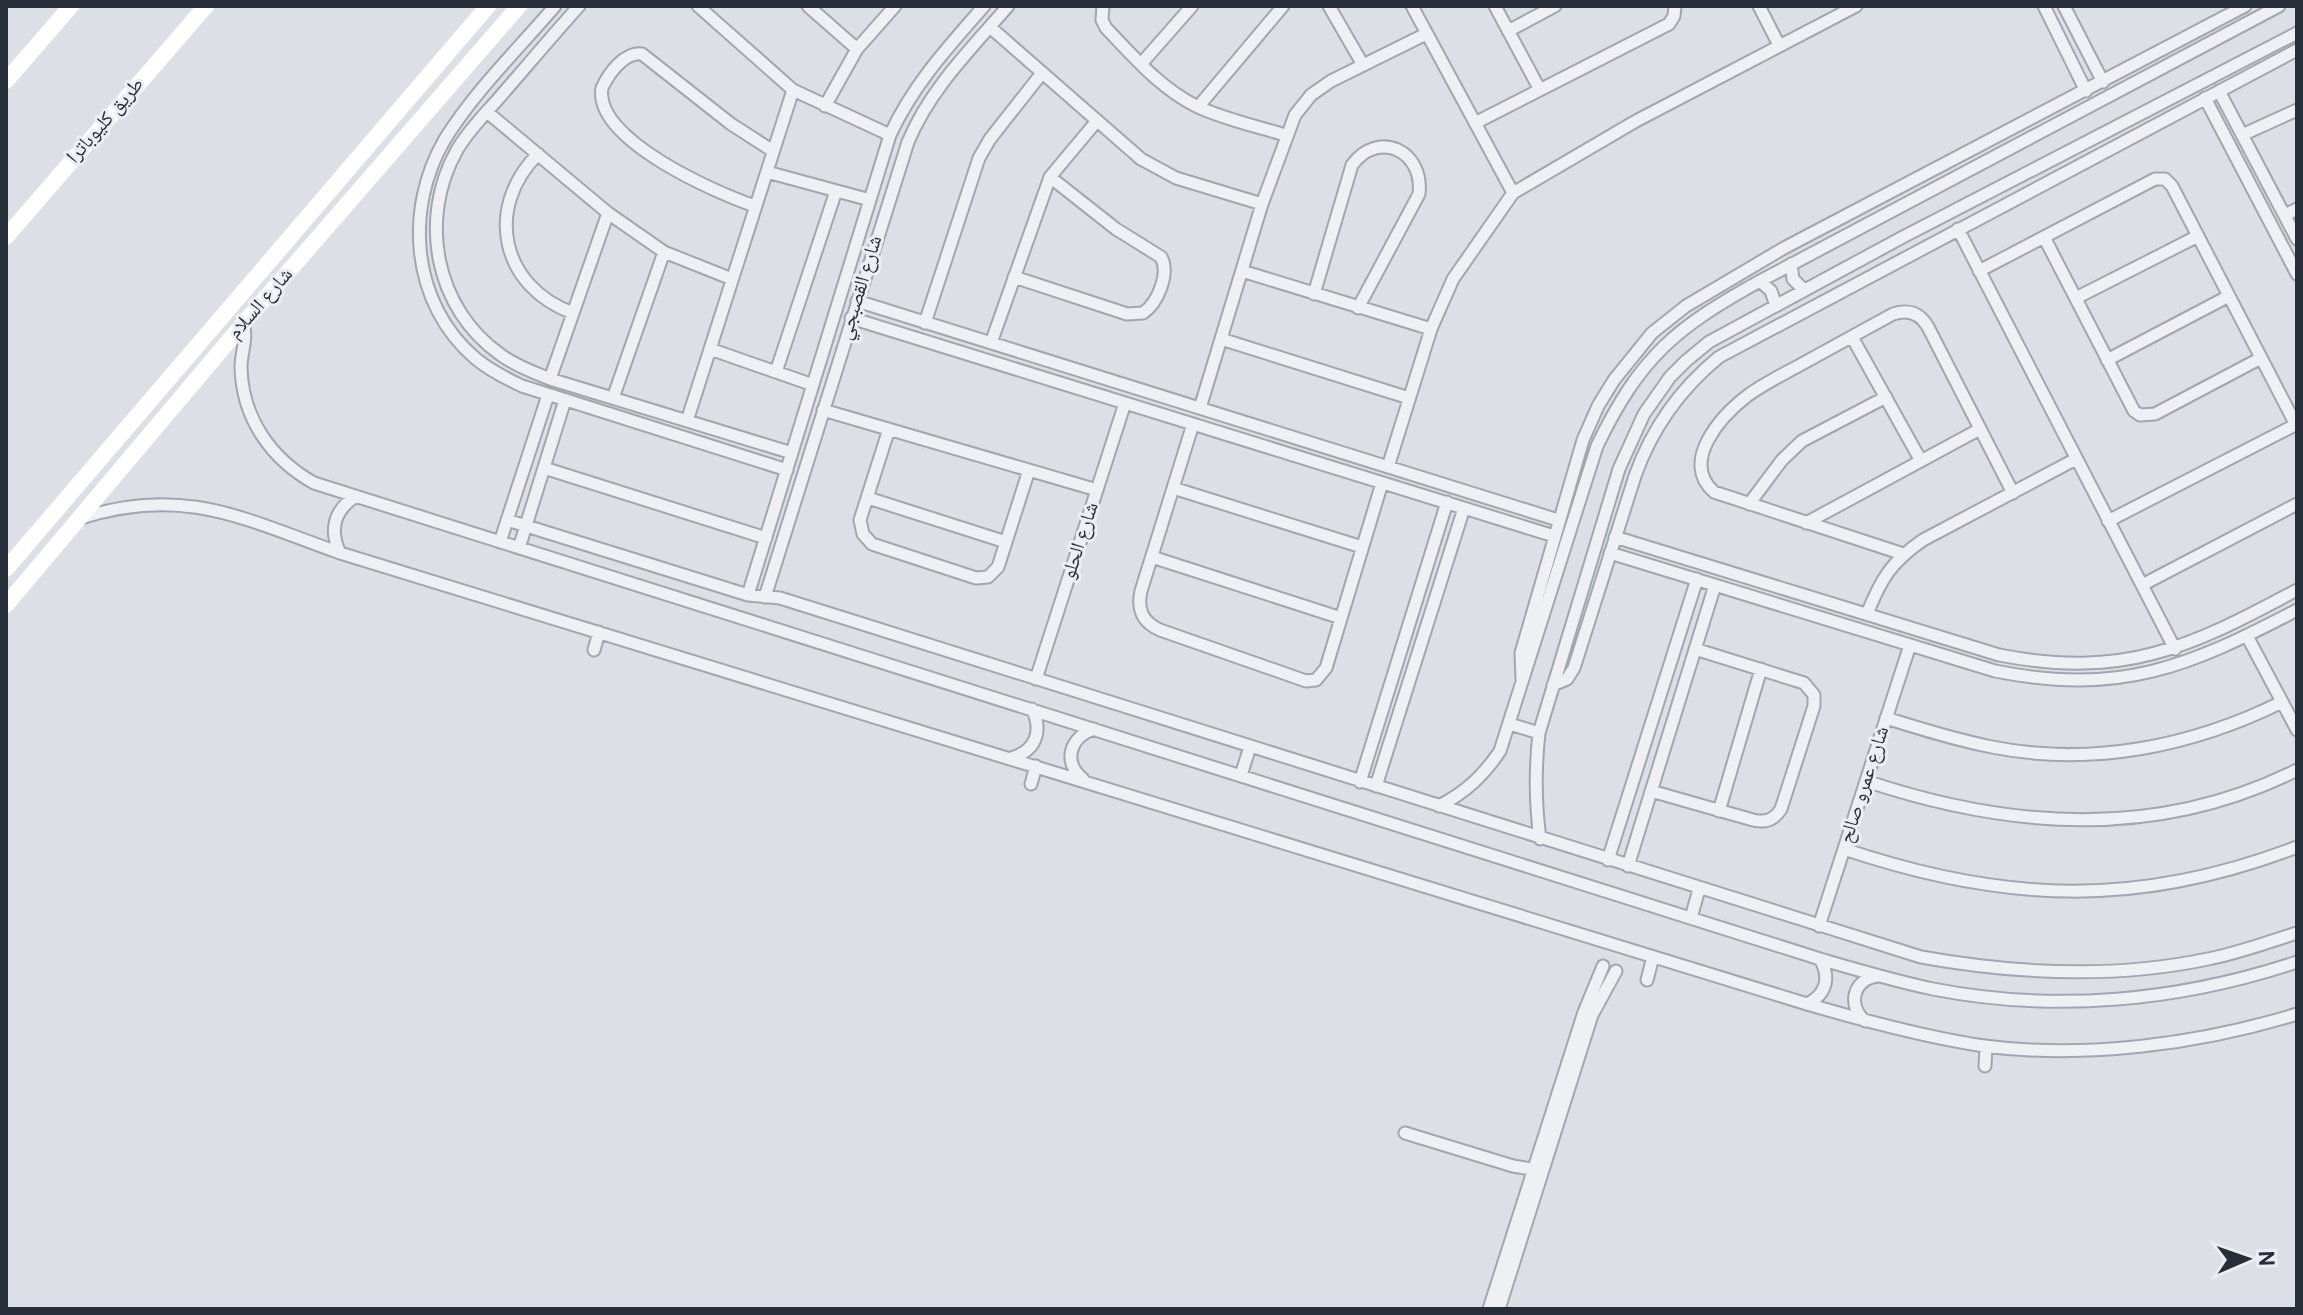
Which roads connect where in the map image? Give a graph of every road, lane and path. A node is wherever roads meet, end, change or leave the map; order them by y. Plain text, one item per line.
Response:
1 (206, 6) edge
2 (488, 6) edge
3 (519, 6) edge
4 (555, 6) edge
5 (579, 6) edge
6 (698, 6) edge
7 (808, 6) edge
8 (895, 6) edge
9 (984, 6) edge
10 (1008, 6) edge
11 (1103, 6) edge
12 (1192, 6) edge
13 (1283, 6) edge
14 (1329, 6) edge
15 (1412, 6) edge
16 (1495, 6) edge
17 (1555, 6) edge
18 (1675, 6) edge
19 (1759, 6) edge
20 (2044, 6) edge
21 (2064, 6) edge
22 (2245, 6) edge
23 (2279, 6) edge
24 (1848, 8) edge
25 (66, 9) edge
26 (990, 27) junction
27 (1508, 31) junction
28 (2297, 33) edge
29 (1426, 34) junction
30 (530, 36) junction
31 (2179, 42) junction
32 (1779, 45) junction
33 (543, 47) junction
34 (857, 49) junction
35 (2297, 50) edge
36 (2089, 55) junction
37 (2187, 56) junction
38 (2245, 60) junction
39 (1141, 64) junction
40 (2073, 64) junction
41 (1363, 65) junction
42 (9, 72) edge
43 (1042, 73) junction
44 (2253, 73) junction
45 (2103, 82) junction
46 (793, 90) junction
47 (1540, 90) junction
48 (2086, 91) junction
49 (2219, 91) junction
50 (2205, 98) junction
51 (825, 106) junction
52 (1198, 107) junction
53 (2297, 110) edge
54 (487, 112) junction
55 (2231, 114) junction
56 (1096, 122) junction
57 (2217, 122) junction
58 (1475, 123) junction
59 (890, 135) junction
60 (1285, 135) junction
61 (2242, 135) junction
62 (773, 151) junction
63 (538, 154) junction
64 (767, 172) junction
65 (1050, 177) junction
66 (1921, 178) junction
67 (2015, 181) junction
68 (836, 191) junction
69 (1930, 192) junction
70 (1513, 193) junction
71 (2023, 195) junction
72 (870, 200) junction
73 (1262, 204) junction
74 (755, 206) junction
75 (2297, 209) edge
76 (608, 213) junction
77 (2285, 215) junction
78 (1958, 229) junction
79 (2198, 236) junction
80 (6, 237) edge
81 (2044, 237) junction
82 (1901, 238) junction
83 (2297, 239) edge
84 (854, 251) junction
85 (664, 252) junction
86 (1911, 254) junction
87 (871, 256) junction
88 (1791, 264) junction
89 (1242, 271) junction
90 (1979, 271) junction
91 (2297, 274) edge
92 (1014, 277) junction
93 (732, 279) junction
94 (1760, 281) junction
95 (1804, 290) junction
96 (1314, 294) junction
97 (2229, 296) junction
98 (2076, 298) junction
99 (857, 301) junction
100 (1776, 306) junction
101 (880, 308) junction
102 (1358, 308) junction
103 (573, 313) junction
104 (1676, 313) junction
105 (851, 318) junction
106 (925, 323) junction
107 (243, 324) junction
108 (874, 325) junction
109 (1688, 325) junction
110 (1431, 329) junction
111 (1852, 337) junction
112 (1221, 339) junction
113 (991, 343) junction
114 (710, 349) junction
115 (2261, 358) junction
116 (2107, 360) junction
117 (776, 372) junction
118 (550, 379) junction
119 (813, 385) junction
120 (548, 395) junction
121 (1886, 397) junction
122 (613, 398) junction
123 (1409, 398) junction
124 (565, 400) junction
125 (1125, 403) junction
126 (1200, 408) junction
127 (823, 410) junction
128 (687, 421) junction
129 (1193, 424) junction
130 (2296, 424) edge
131 (889, 429) junction
132 (1980, 429) junction
133 (1285, 435) junction
134 (1280, 451) junction
135 (792, 453) junction
136 (2076, 459) junction
137 (1576, 461) junction
138 (1921, 461) junction
139 (1590, 466) junction
140 (1388, 467) junction
141 (544, 468) junction
142 (1619, 469) junction
143 (787, 470) junction
144 (1029, 470) junction
145 (1635, 476) junction
146 (1382, 483) junction
147 (1173, 488) junction
148 (1097, 490) junction
149 (2013, 493) junction
150 (356, 496) junction
151 (868, 498) junction
152 (1447, 502) junction
153 (1749, 504) junction
154 (2297, 504) edge
155 (1464, 508) junction
156 (1529, 511) junction
157 (81, 519) junction
158 (507, 520) junction
159 (1558, 520) junction
160 (2108, 521) junction
161 (1806, 523) junction
162 (526, 526) junction
163 (1525, 527) junction
164 (41, 528) junction
165 (1554, 536) junction
166 (1615, 537) junction
167 (766, 538) junction
168 (500, 542) junction
169 (1006, 542) junction
170 (58, 544) junction
171 (1642, 545) junction
172 (1362, 547) junction
173 (519, 548) junction
174 (340, 553) junction
175 (761, 553) junction
176 (1610, 553) junction
177 (1903, 554) junction
178 (1152, 557) junction
179 (777, 558) junction
180 (1636, 561) junction
181 (6, 569) edge
182 (1697, 579) junction
183 (1715, 585) junction
184 (2142, 585) junction
185 (748, 595) junction
186 (1804, 595) junction
187 (2295, 596) edge
188 (765, 597) junction
189 (6, 605) edge
190 (2297, 610) edge
191 (1799, 611) junction
192 (1867, 614) junction
193 (1341, 618) junction
194 (599, 632) junction
195 (2247, 636) junction
196 (1910, 645) junction
197 (1695, 649) junction
198 (2175, 649) junction
199 (594, 650) dead end
200 (1761, 669) junction
201 (1036, 679) junction
202 (1523, 684) junction
203 (1553, 685) junction
204 (2282, 702) junction
205 (1032, 709) junction
206 (1886, 718) junction
207 (1510, 724) junction
208 (1094, 728) junction
209 (2297, 730) edge
210 (1539, 733) junction
211 (1250, 747) junction
212 (1011, 758) junction
213 (1036, 766) junction
214 (2297, 770) edge
215 (1241, 775) junction
216 (1085, 780) junction
217 (1866, 781) junction
218 (1360, 782) junction
219 (1031, 784) dead end
220 (1376, 786) junction
221 (1651, 791) junction
222 (1439, 806) junction
223 (1719, 811) junction
224 (1540, 839) junction
225 (2297, 847) edge
226 (1844, 849) junction
227 (1608, 860) junction
228 (1628, 866) junction
229 (1699, 889) junction
230 (1691, 918) junction
231 (1819, 926) junction
232 (2297, 933) edge
233 (1653, 957) junction
234 (1820, 959) junction
235 (2297, 962) edge
236 (1603, 966) dead end
237 (1616, 971) dead end
238 (1879, 976) junction
239 (1647, 980) dead end
240 (1807, 1004) junction
241 (2297, 1014) edge
242 (1865, 1021) junction
243 (1986, 1046) junction
244 (1985, 1066) dead end
245 (1405, 1133) dead end
246 (1538, 1170) junction
247 (1489, 1309) edge
248 (1499, 1309) edge

1 - 80 main road, طريق كليوباترا
2 - 164 main road, شارع السلام
3 - 107 main road, شارع السلام
4 - 30 street
5 - 33 street
6 - 46 street
7 - 34 street
8 - 34 street
9 - 59 street, شارع القصبجي
10 - 26 street, شارع القصبجي
11 - 39 street
12 - 39 street
13 - 52 street
14 - 41 street
15 - 29 street
16 - 27 street
17 - 27 street
18 - 47 street
19 - 32 street
20 - 40 street
21 - 36 street
22 - 31 street
23 - 37 street
24 - 32 street
25 - 42 main road
26 - 43 street
26 - 87 street, شارع القصبجي
27 - 47 street
28 - 38 street
29 - 41 street
29 - 58 street
30 - 33 street
30 - 120 street
31 - 37 street
31 - 45 street
32 - 70 street
33 - 54 street
34 - 51 street
35 - 44 street
36 - 40 street
36 - 45 street
37 - 69 street
38 - 44 street
38 - 67 street
39 - 52 street
40 - 48 street
41 - 60 street
43 - 56 street
43 - 106 street
44 - 49 street
45 - 48 street
46 - 51 street
46 - 62 street
47 - 58 street
48 - 66 street
49 - 50 street
49 - 55 street
50 - 57 street
50 - 71 street
51 - 59 street
52 - 60 street
53 - 61 street
54 - 63 street
54 - 118 street
55 - 57 street
55 - 61 street
56 - 65 street
56 - 73 street
57 - 91 street
58 - 70 street
59 - 72 street, شارع القصبجي
60 - 73 street
61 - 77 street
62 - 64 street
62 - 74 street
63 - 76 street
63 - 103 street
64 - 68 street
64 - 74 street
65 - 92 street
65 - 92 street
66 - 69 street
66 - 104 street
67 - 71 street
67 - 82 street
68 - 72 street
68 - 117 street
69 - 88 street
70 - 110 street
71 - 78 street
72 - 84 street, شارع القصبجي
73 - 89 street
74 - 93 street
75 - 77 street
76 - 85 street
76 - 103 street
77 - 83 street
78 - 86 street
78 - 90 street
79 - 81 street
79 - 97 street
79 - 98 street
81 - 90 street
81 - 98 street
82 - 86 street
82 - 95 street
84 - 87 street
84 - 119 street, شارع القصبجي
85 - 93 street
85 - 122 street
86 - 145 street
87 - 99 street, شارع القصبجي
88 - 94 street
88 - 95 street
89 - 96 street
89 - 112 street
90 - 136 street
92 - 113 street
93 - 114 street
94 - 100 street
94 - 109 street
95 - 100 street
96 - 102 street
96 - 102 street
97 - 115 street
97 - 116 street
98 - 116 street
99 - 101 street
99 - 105 street, شارع القصبجي
100 - 142 street
101 - 106 street
101 - 108 street
102 - 110 street
103 - 118 street
104 - 109 street
104 - 137 street
105 - 108 street
105 - 127 street, شارع القصبجي
106 - 113 street
107 - 150 street
107 - 157 main road, شارع السلام
108 - 125 street
109 - 139 street
110 - 123 street
111 - 121 street
111 - 132 street
111 - 153 street
112 - 123 street
112 - 126 street
113 - 126 street
114 - 117 street
114 - 128 street
115 - 116 street
115 - 130 street
117 - 119 street
118 - 122 street
119 - 135 street, شارع القصبجي
120 - 124 street
120 - 158 street
121 - 138 street
121 - 153 street
122 - 128 street
123 - 140 street
124 - 141 street
124 - 143 street
125 - 129 street
125 - 148 street, شارع الحلو
126 - 133 street
127 - 131 street
127 - 179 street, شارع القصبجي
128 - 135 street
129 - 134 street
129 - 147 street
130 - 160 street
131 - 144 street
131 - 151 street
132 - 138 street
132 - 149 street
133 - 134 street
133 - 140 street
134 - 146 street
135 - 143 street, شارع القصبجي
136 - 149 street
136 - 160 street
137 - 139 street
137 - 159 street
138 - 161 street
139 - 202 street
140 - 156 street
141 - 162 street
141 - 167 street
142 - 145 street
142 - 203 street
143 - 167 street, شارع القصبجي
144 - 148 street
144 - 169 street
145 - 166 street
146 - 152 street
146 - 172 street
147 - 172 street
147 - 178 street
148 - 201 street, شارع الحلو
149 - 177 street
150 - 168 street
150 - 174 street
151 - 169 street
151 - 169 street
152 - 155 street
152 - 218 street
153 - 161 street
154 - 184 street
155 - 163 street
155 - 220 street
156 - 159 street
156 - 163 street
157 - 170 main road, شارع السلام
157 - 174 street
158 - 162 street
158 - 168 street
159 - 165 street
160 - 184 street
161 - 177 street
162 - 173 street
162 - 185 street
163 - 165 street
164 - 170 main road
164 - 181 main road, شارع السلام
165 - 202 street
166 - 171 street
166 - 176 street
167 - 175 street, شارع القصبجي
168 - 173 street
170 - 189 main road, شارع السلام
171 - 180 street
171 - 186 street
172 - 193 street
173 - 205 street
174 - 194 street
175 - 179 street
175 - 185 street, شارع القصبجي
176 - 180 street
176 - 203 street
177 - 192 street
178 - 193 street
178 - 193 street
179 - 188 street, شارع القصبجي
180 - 182 street
182 - 183 street
182 - 227 street
183 - 191 street
183 - 197 street
184 - 198 street
185 - 188 street
186 - 191 street
186 - 192 street
187 - 198 street
188 - 201 street
190 - 195 street
191 - 196 street
192 - 198 street
194 - 199 street
194 - 212 street
195 - 196 street
195 - 204 street
196 - 206 street, شارع عمرو صالح
197 - 200 street
197 - 221 street
200 - 223 street
200 - 223 street
201 - 211 street
202 - 207 street
203 - 210 street
204 - 206 street
204 - 209 street
205 - 208 street
205 - 212 street
206 - 217 street, شارع عمرو صالح
207 - 210 street
207 - 222 street
208 - 215 street
208 - 216 street
210 - 224 street
211 - 215 street
211 - 218 street
212 - 213 street
213 - 216 street
213 - 219 street
214 - 217 street
215 - 230 street
216 - 233 street
217 - 226 street, شارع عمرو صالح
218 - 220 street
220 - 222 street
221 - 223 street
221 - 228 street
222 - 224 street
224 - 227 street
225 - 226 street
226 - 231 street, شارع عمرو صالح
227 - 228 street
228 - 229 street
229 - 230 street
229 - 231 street
230 - 234 street
231 - 232 street
233 - 239 street
233 - 240 street
234 - 238 street
234 - 240 street
235 - 238 street
236 - 246 street
237 - 246 street
238 - 242 street
240 - 242 street
241 - 243 street
242 - 243 street
243 - 244 street
245 - 246 street
246 - 247 street
246 - 248 street

